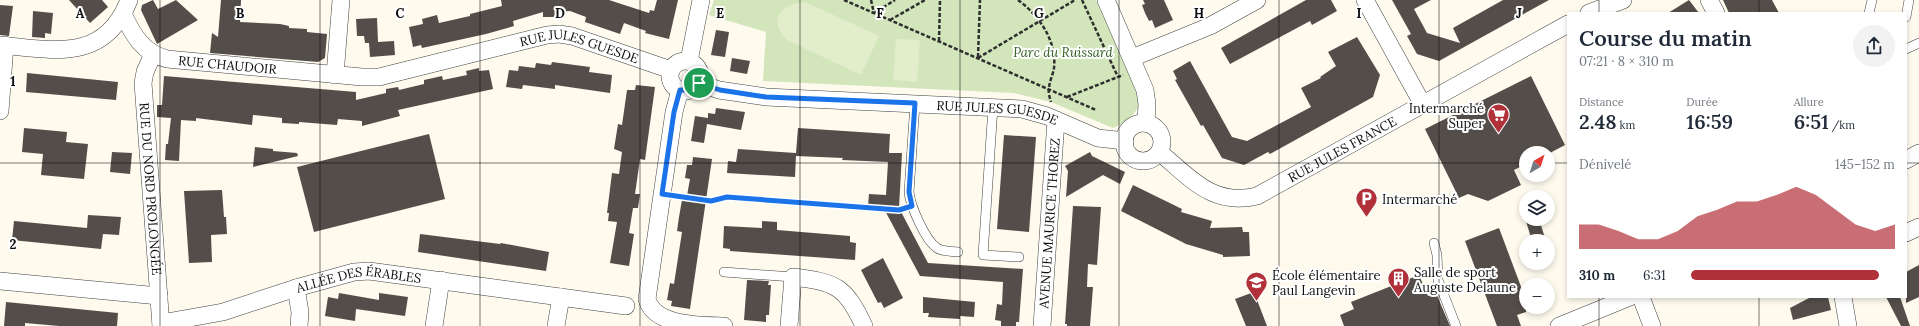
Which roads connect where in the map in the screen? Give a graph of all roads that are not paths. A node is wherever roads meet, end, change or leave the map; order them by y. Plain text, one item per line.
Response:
1 (341, 0) edge
2 (701, 0) edge
3 (1106, 0) edge
4 (1257, 0) edge
5 (1365, 0) edge
6 (1623, 0) edge
7 (1709, 0) edge
8 (1872, 0) edge
9 (1909, 0) edge
10 (126, 7) edge
11 (1592, 12) edge
12 (1715, 12) edge
13 (1869, 12) edge
14 (1907, 12) edge
15 (1567, 25) edge
16 (1919, 43) edge
17 (2, 45) edge
18 (1907, 49) edge
19 (487, 51) joint
20 (153, 54) junction
21 (689, 61) junction
22 (1134, 64) junction
23 (671, 70) junction
24 (335, 75) junction
25 (699, 83) junction
26 (680, 90) junction
27 (915, 103) junction
28 (1423, 105) junction
29 (993, 107) junction
30 (0, 111) edge
31 (1052, 118) junction
32 (1146, 123) junction
33 (1124, 141) junction
34 (1160, 152) junction
35 (1919, 153) edge
36 (1907, 159) edge
37 (1919, 227) edge
38 (1907, 233) edge
39 (1434, 243) dead end
40 (958, 252) dead end
41 (1019, 257) dead end
42 (724, 272) dead end
43 (793, 277) junction
44 (441, 280) junction
45 (0, 281) edge
46 (296, 288) junction
47 (159, 296) junction
48 (561, 297) junction
49 (1628, 298) edge
50 (1641, 298) edge
51 (1843, 298) edge
52 (626, 306) dead end
53 (161, 324) edge
54 (299, 326) edge
55 (434, 326) edge
56 (556, 326) edge
57 (724, 326) edge
58 (790, 326) edge
59 (864, 326) edge
60 (1042, 326) edge
61 (1456, 326) edge
62 (1559, 326) edge
63 (1652, 326) edge
64 (1848, 326) edge

1 - 24 street
2 - 21 street
3 - 22 street
4 - 22 street
5 - 28 street
6 - 11 street
7 - 12 street
8 - 13 lane
9 - 14 lane
10 - 17 street, RUE CHAUDOIR
10 - 20 street, RUE CHAUDOIR
15 - 28 street, RUE JULES FRANCE
16 - 18 lane
17 - 30 street
19 - 23 street, RUE JULES GUESDE
19 - 24 street, RUE CHAUDOIR
20 - 24 street, RUE CHAUDOIR
20 - 47 street, RUE DU NORD PROLONGÉE
21 - 23 street
21 - 25 street
22 - 32 street
23 - 26 street
25 - 26 street
25 - 27 street, RUE JULES GUESDE
26 - 57 street
27 - 29 street, RUE JULES GUESDE
27 - 40 lane
28 - 34 street, RUE JULES FRANCE
29 - 31 street, RUE JULES GUESDE
29 - 41 lane
31 - 33 street, RUE JULES GUESDE
31 - 60 street, AVENUE MAURICE THOREZ
32 - 33 street
32 - 34 street
33 - 34 street
35 - 36 street
37 - 38 street
39 - 61 lane
42 - 43 lane
43 - 58 street
43 - 59 street
44 - 46 street, ALLÉE DES ÉRABLES
44 - 48 street, ALLÉE DES ÉRABLES
44 - 55 street
45 - 47 street
46 - 53 street, ALLÉE DES ÉRABLES
46 - 54 street
47 - 53 street, RUE DU NORD PROLONGÉE
48 - 52 street, ALLÉE DES ÉRABLES
48 - 56 street
49 - 62 street
50 - 63 street
51 - 64 street

